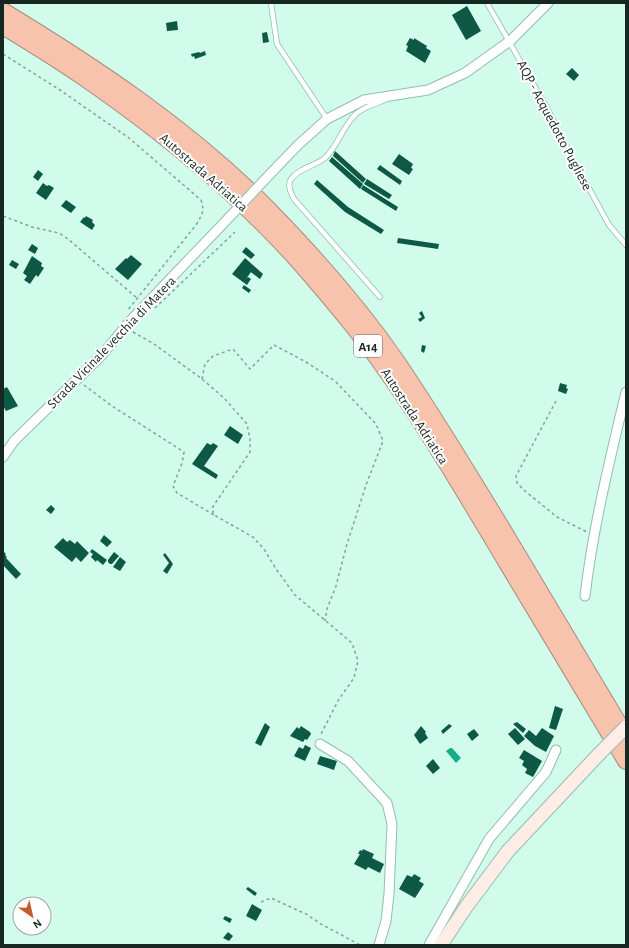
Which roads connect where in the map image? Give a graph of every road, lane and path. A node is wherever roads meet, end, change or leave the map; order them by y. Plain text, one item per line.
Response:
1 (271, 3) edge
2 (487, 3) edge
3 (548, 3) edge
4 (3, 11) edge
5 (3, 26) edge
6 (510, 41) junction
7 (3, 54) edge
8 (389, 96) junction
9 (327, 119) junction
10 (3, 216) edge
11 (236, 232) dead end
12 (626, 245) edge
13 (380, 297) dead end
14 (137, 298) junction
15 (151, 312) dead end
16 (124, 315) dead end
17 (134, 328) dead end
18 (202, 379) junction
19 (77, 380) junction
20 (626, 392) edge
21 (556, 401) dead end
22 (3, 457) edge
23 (214, 515) junction
24 (594, 535) junction
25 (585, 596) dead end
26 (325, 621) junction
27 (626, 727) edge
28 (626, 736) edge
29 (320, 744) joint
30 (556, 750) dead end
31 (626, 761) edge
32 (261, 902) dead end
33 (360, 945) edge
34 (379, 945) edge
35 (428, 945) edge
36 (442, 945) edge

1 - 9 lane
2 - 6 lane, AQP - Acquedotto Pugliese
3 - 6 street
4 - 28 highway, Autostrada Adriatica / A14
5 - 31 highway, Autostrada Adriatica / A14
6 - 8 street
6 - 12 lane, AQP - Acquedotto Pugliese
7 - 14 path
8 - 9 street
8 - 13 lane
9 - 19 street, Strada Vicinale vecchia di Matera, bridge
10 - 14 path
11 - 15 path
14 - 16 path
17 - 18 path
18 - 23 path
18 - 26 path
19 - 22 street, Strada Vicinale vecchia di Matera
19 - 23 path
20 - 24 street
21 - 24 path
23 - 26 path
24 - 25 street
26 - 29 path
27 - 36 street, bridge
29 - 34 street
30 - 35 street
32 - 33 path

